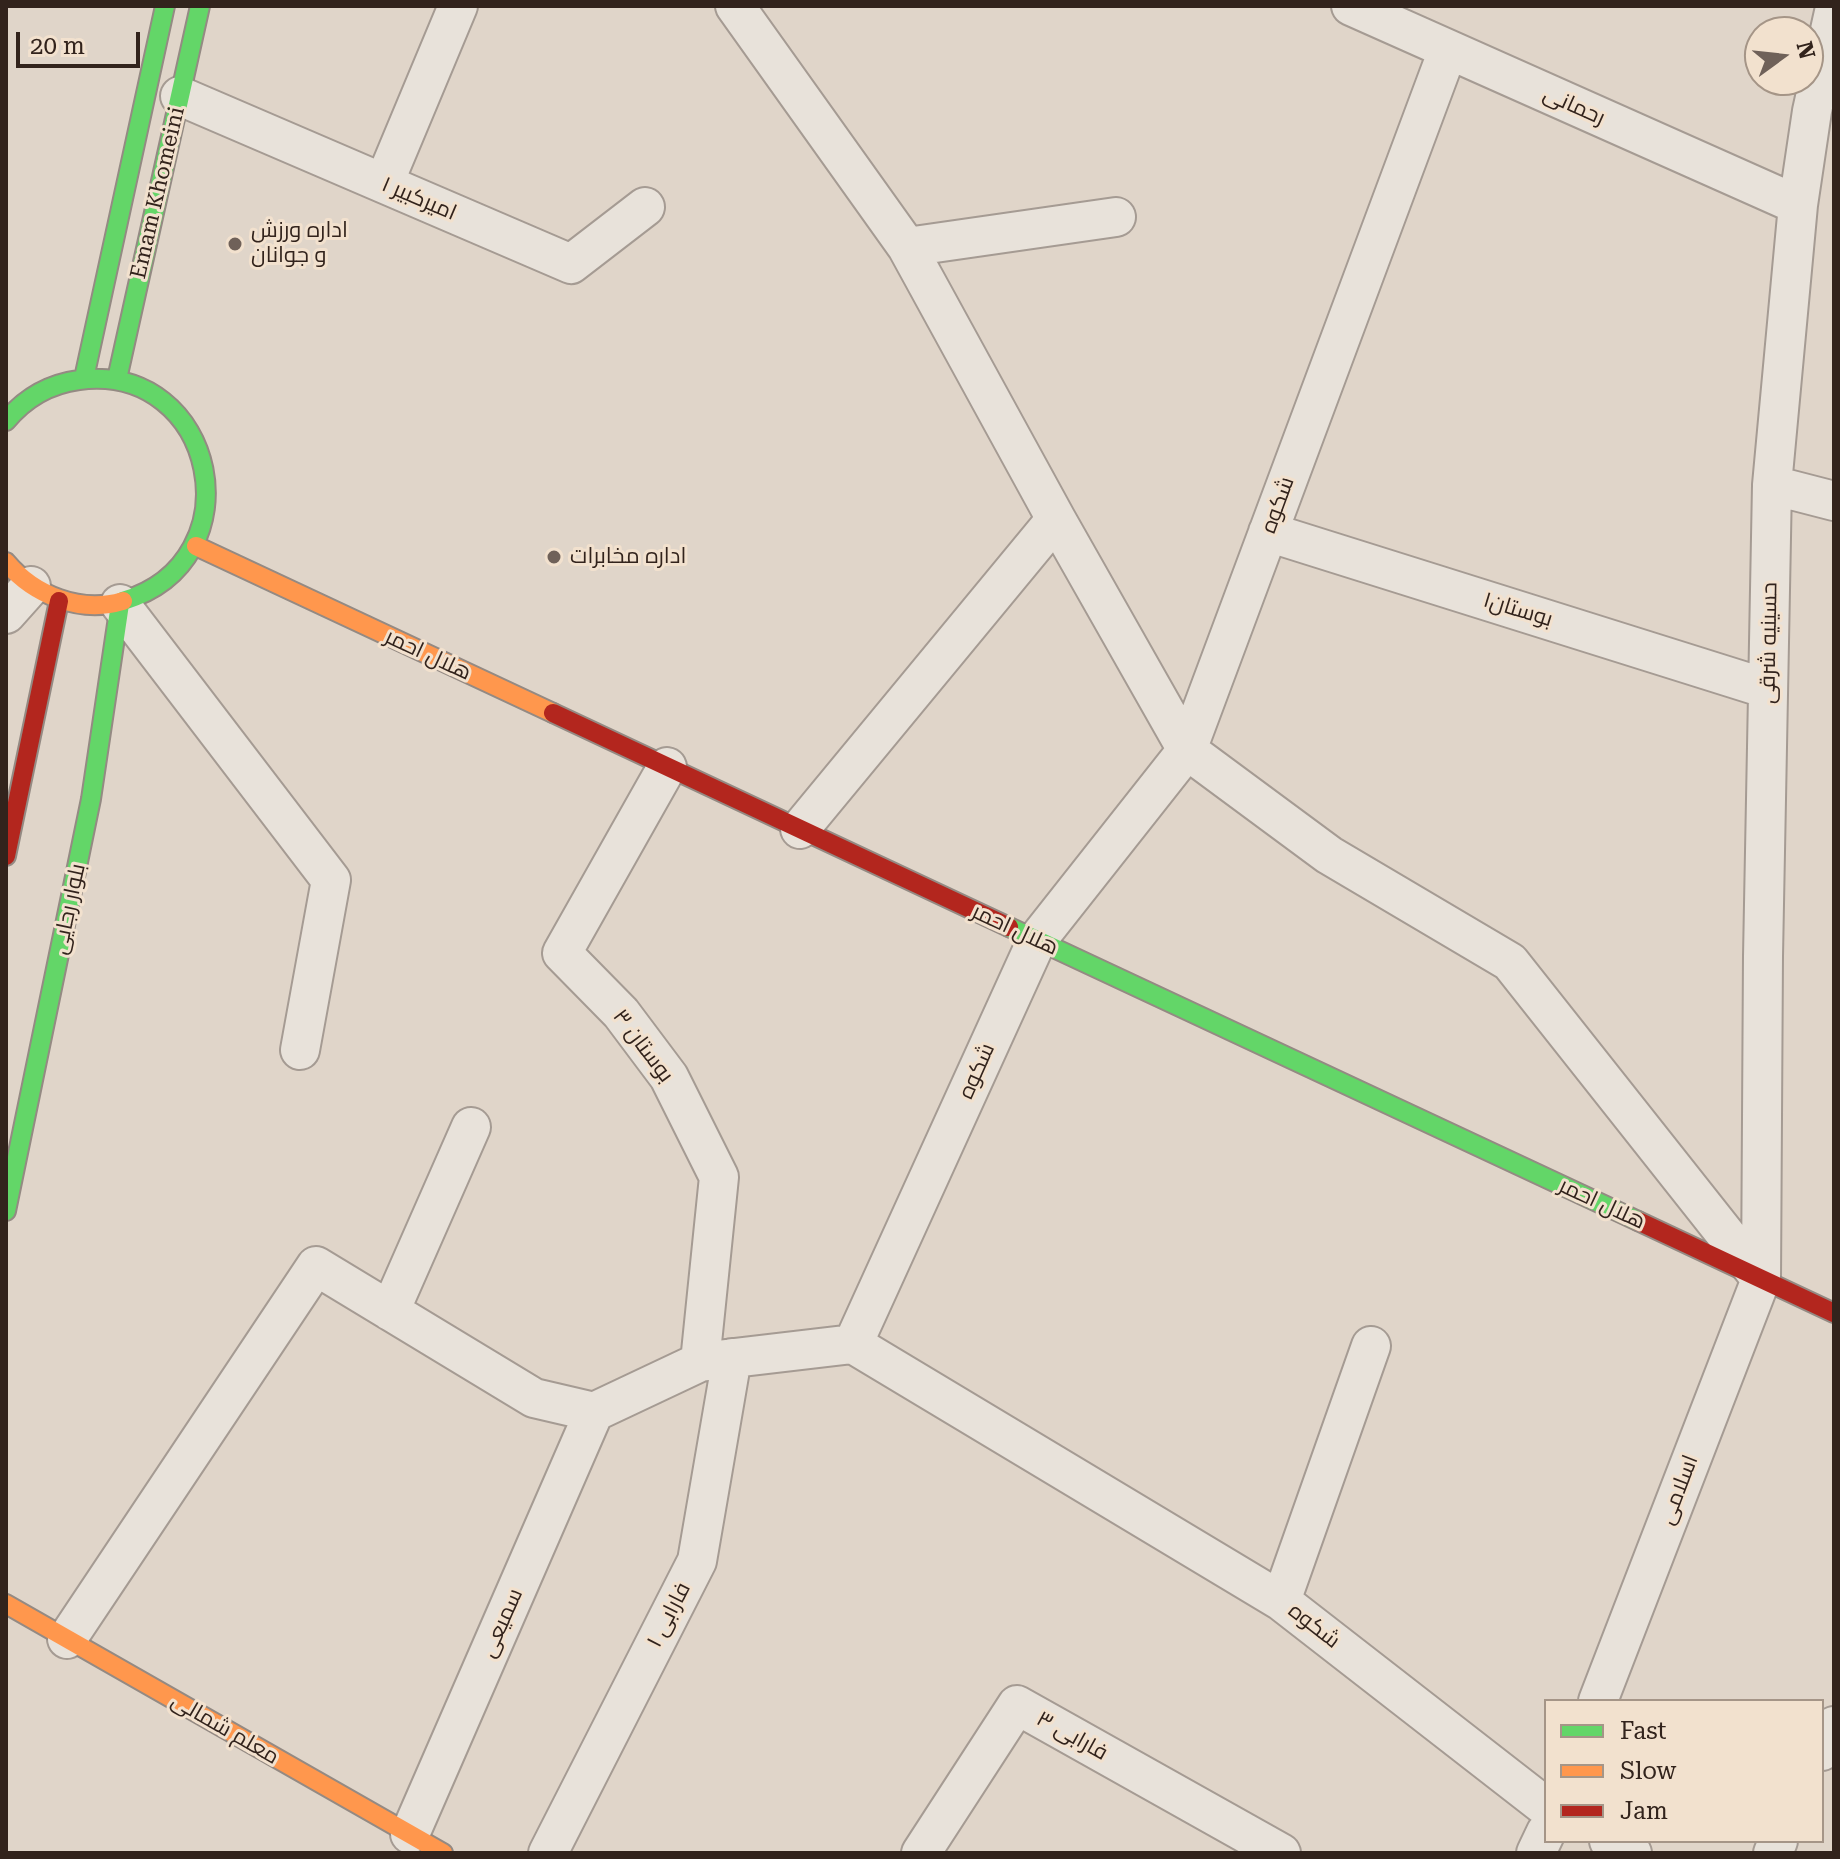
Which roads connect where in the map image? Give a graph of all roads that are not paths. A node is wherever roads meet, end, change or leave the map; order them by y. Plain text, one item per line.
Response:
1 (165, 6) edge
2 (200, 6) edge
3 (458, 6) edge
4 (735, 6) edge
5 (1351, 6) edge
6 (1834, 12) edge
7 (1448, 50) junction
8 (180, 96) junction
9 (1823, 114) edge
10 (384, 183) junction
11 (1798, 205) junction
12 (645, 207) dead end
13 (1116, 217) dead end
14 (907, 247) junction
15 (84, 378) junction
16 (117, 379) junction
17 (6, 421) edge
18 (1772, 485) junction
19 (1834, 501) edge
20 (1056, 519) junction
21 (1268, 532) junction
22 (196, 546) junction
23 (32, 583) edge
24 (120, 604) junction
25 (6, 614) edge
26 (1768, 689) junction
27 (1187, 750) junction
28 (667, 767) junction
29 (800, 829) junction
30 (6, 856) edge
31 (1037, 940) junction
32 (300, 1050) dead end
33 (471, 1127) dead end
34 (6, 1211) edge
35 (1761, 1279) junction
36 (390, 1311) junction
37 (1834, 1313) edge
38 (853, 1344) junction
39 (1371, 1346) dead end
40 (716, 1360) junction
41 (594, 1412) junction
42 (1281, 1601) junction
43 (6, 1604) edge
44 (67, 1639) junction
45 (1599, 1699) edge
46 (1834, 1726) edge
47 (1824, 1747) edge
48 (1544, 1805) edge
49 (410, 1834) junction
50 (1613, 1843) edge
51 (443, 1853) edge
52 (548, 1853) edge
53 (921, 1853) edge
54 (1281, 1853) edge
55 (1632, 1853) edge

1 - 15 street, Emam Khomeini
2 - 8 street, Emam Khomeini
3 - 10 street
4 - 14 street
5 - 7 street, رحمانی
6 - 9 street, حسینیه شرقی
7 - 11 street, رحمانی
7 - 21 street, شکوه
8 - 10 street, امیرکبیر ۱
8 - 16 street, Emam Khomeini
9 - 11 street, حسینیه شرقی
10 - 12 street, امیرکبیر ۱
11 - 18 street, حسینیه شرقی
13 - 14 street
14 - 20 street
15 - 16 street
15 - 17 street
16 - 22 street
18 - 19 street
18 - 26 street, حسینیه شرقی
20 - 27 street
20 - 29 street
21 - 26 street, بوستان۱
21 - 27 street, شکوه
22 - 24 street
22 - 28 street, هلال احمر
23 - 24 street
23 - 25 street
23 - 30 street
24 - 32 street
24 - 34 street, بلوار رجایی
26 - 35 street, حسینیه شرقی
27 - 31 street, شکوه
27 - 35 street
28 - 29 street, هلال احمر
28 - 40 street, بوستان ٣
29 - 31 street, هلال احمر
31 - 35 street, هلال احمر
31 - 38 street, شکوه
33 - 36 street
35 - 37 street, هلال احمر
35 - 45 street, اسلامی
36 - 41 street
36 - 44 street
38 - 40 street
38 - 42 street, شکوه
39 - 42 street
40 - 41 street
40 - 52 street, فارابی ۱
41 - 49 street, سمیعی
42 - 48 street, شکوه
43 - 44 street, معلم شمالی
44 - 49 street, معلم شمالی
46 - 47 street
49 - 51 street, معلم شمالی
50 - 55 street
53 - 54 street, فارابی ۳

